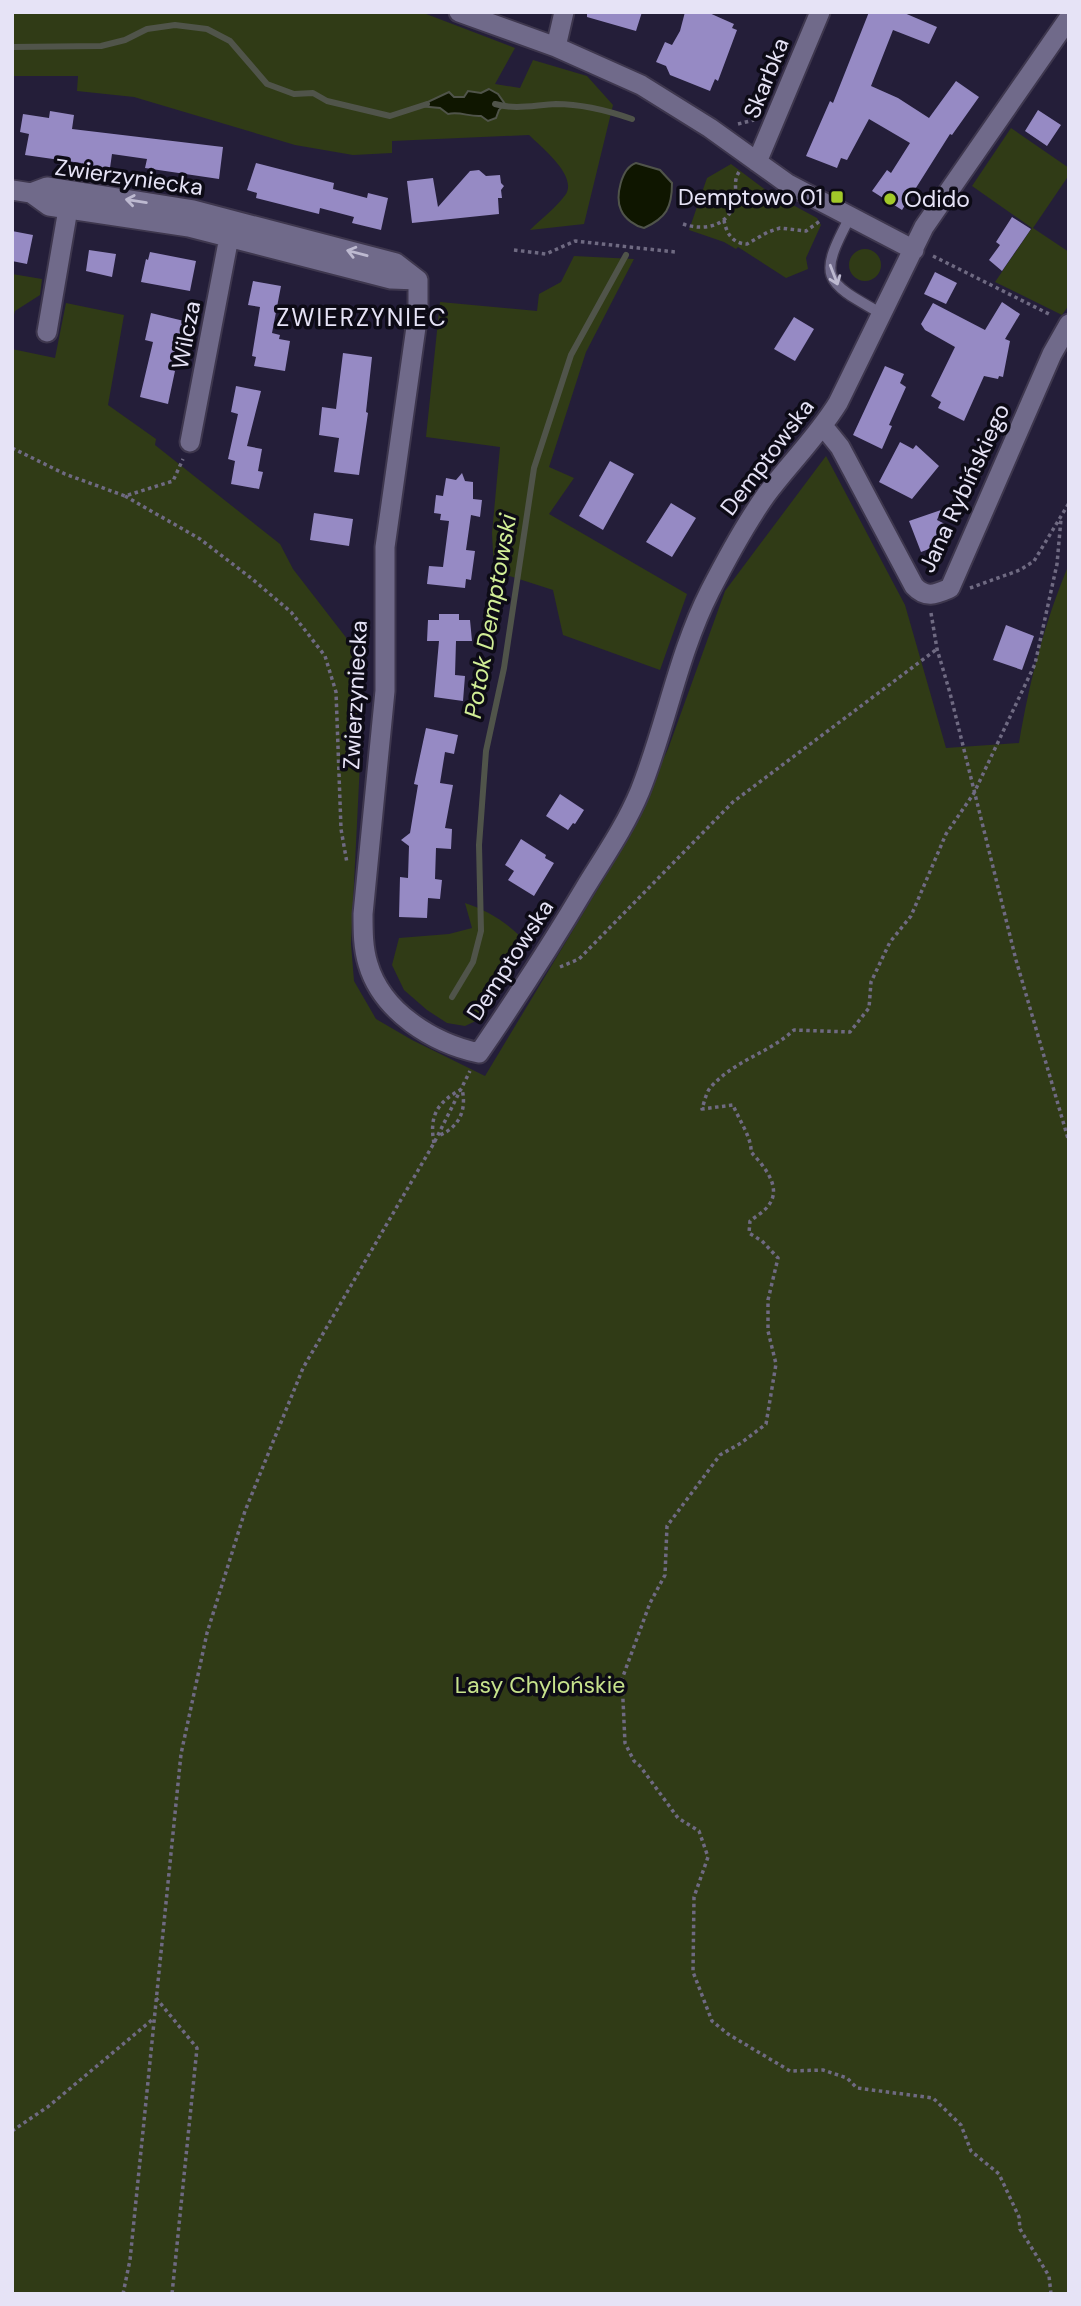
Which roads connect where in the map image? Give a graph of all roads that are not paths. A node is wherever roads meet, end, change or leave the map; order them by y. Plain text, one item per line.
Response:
1 (459, 12) edge
2 (564, 12) edge
3 (820, 12) edge
4 (1069, 18) edge
5 (556, 47) junction
6 (750, 164) junction
7 (22, 192) edge
8 (68, 209) junction
9 (850, 217) junction
10 (229, 237) junction
11 (919, 251) junction
12 (418, 280) junction
13 (882, 314) junction
14 (1063, 321) edge
15 (47, 332) dead end
16 (823, 426) junction
17 (190, 442) road end
18 (479, 1053) joint

1 - 5 street
2 - 5 street
3 - 6 street, Skarbka
4 - 11 street, Demptowska
5 - 6 street
6 - 9 street
7 - 8 street, Zwierzyniecka
12 -> 7 street, Zwierzyniecka
8 - 10 street, Zwierzyniecka
8 - 15 street
9 - 11 street
9 -> 13 lane
10 - 12 street, Zwierzyniecka
10 - 17 street, Wilcza
11 - 13 street, Demptowska
12 - 18 street, Zwierzyniecka
13 - 16 street, Demptowska
14 - 16 street, Jana Rybińskiego
16 - 18 street, Demptowska

